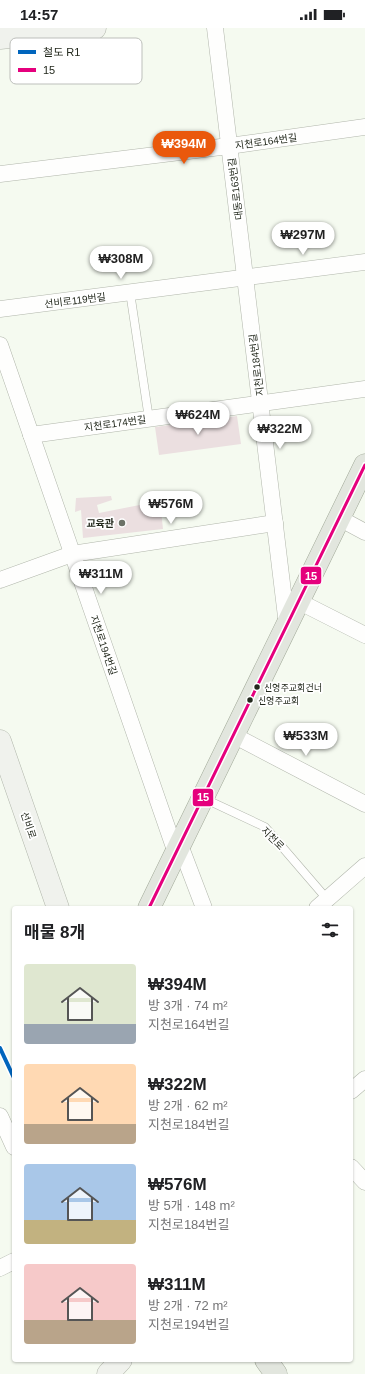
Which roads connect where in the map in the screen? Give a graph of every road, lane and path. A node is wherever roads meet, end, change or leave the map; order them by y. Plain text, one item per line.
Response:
1 (95, 28) edge
2 (215, 28) edge
3 (0, 38) edge
4 (365, 127) edge
5 (230, 146) junction
6 (0, 174) edge
7 (365, 262) edge
8 (245, 278) junction
9 (130, 292) junction
10 (0, 309) edge
11 (0, 346) edge
12 (365, 389) edge
13 (260, 403) junction
14 (149, 418) junction
15 (31, 435) junction
16 (365, 464) edge
17 (339, 518) junction
18 (274, 523) junction
19 (365, 532) edge
20 (72, 554) junction
21 (0, 580) edge
22 (298, 602) junction
23 (287, 625) junction
24 (365, 635) edge
25 (233, 735) junction
26 (0, 741) edge
27 (202, 798) junction
28 (365, 804) edge
29 (178, 849) junction
30 (365, 866) edge
31 (322, 903) edge
32 (57, 906) edge
33 (150, 906) edge
34 (203, 906) edge
35 (365, 1079) edge
36 (353, 1089) edge
37 (0, 1116) edge
38 (12, 1143) edge
39 (353, 1169) edge
40 (365, 1182) edge
41 (12, 1263) edge
42 (0, 1268) edge
43 (119, 1362) edge
44 (267, 1362) edge
45 (108, 1374) edge
46 (276, 1374) edge

1 - 3 main road
2 - 5 street, 대동로163번길
4 - 5 street, 지천로164번길
5 - 6 street, 지천로164번길
5 - 8 street, 대동로163번길
7 - 8 street, 선비로119번길
8 - 9 street, 선비로119번길
8 - 13 street, 지천로184번길
9 - 10 street, 선비로119번길
9 - 14 lane
11 - 15 street, 지천로194번길
12 - 13 street, 지천로174번길
13 - 14 street, 지천로174번길
13 - 18 street, 지천로184번길
14 - 15 street, 지천로174번길
15 - 20 street, 지천로194번길
16 - 17 main road
17 - 19 street
17 - 22 main road
18 - 20 street
18 - 23 street, 지천로184번길
20 - 21 street
20 - 29 street, 지천로194번길
22 - 23 main road
22 - 24 street
23 - 25 main road
25 - 27 main road
25 - 28 street
26 - 32 main road, 선비로
27 - 29 main road
27 - 31 lane, 지천로
29 - 33 main road
29 - 34 street, 지천로194번길
30 - 31 street
35 - 36 street
37 - 38 street
39 - 40 street
41 - 42 street
43 - 45 main road
44 - 46 main road

